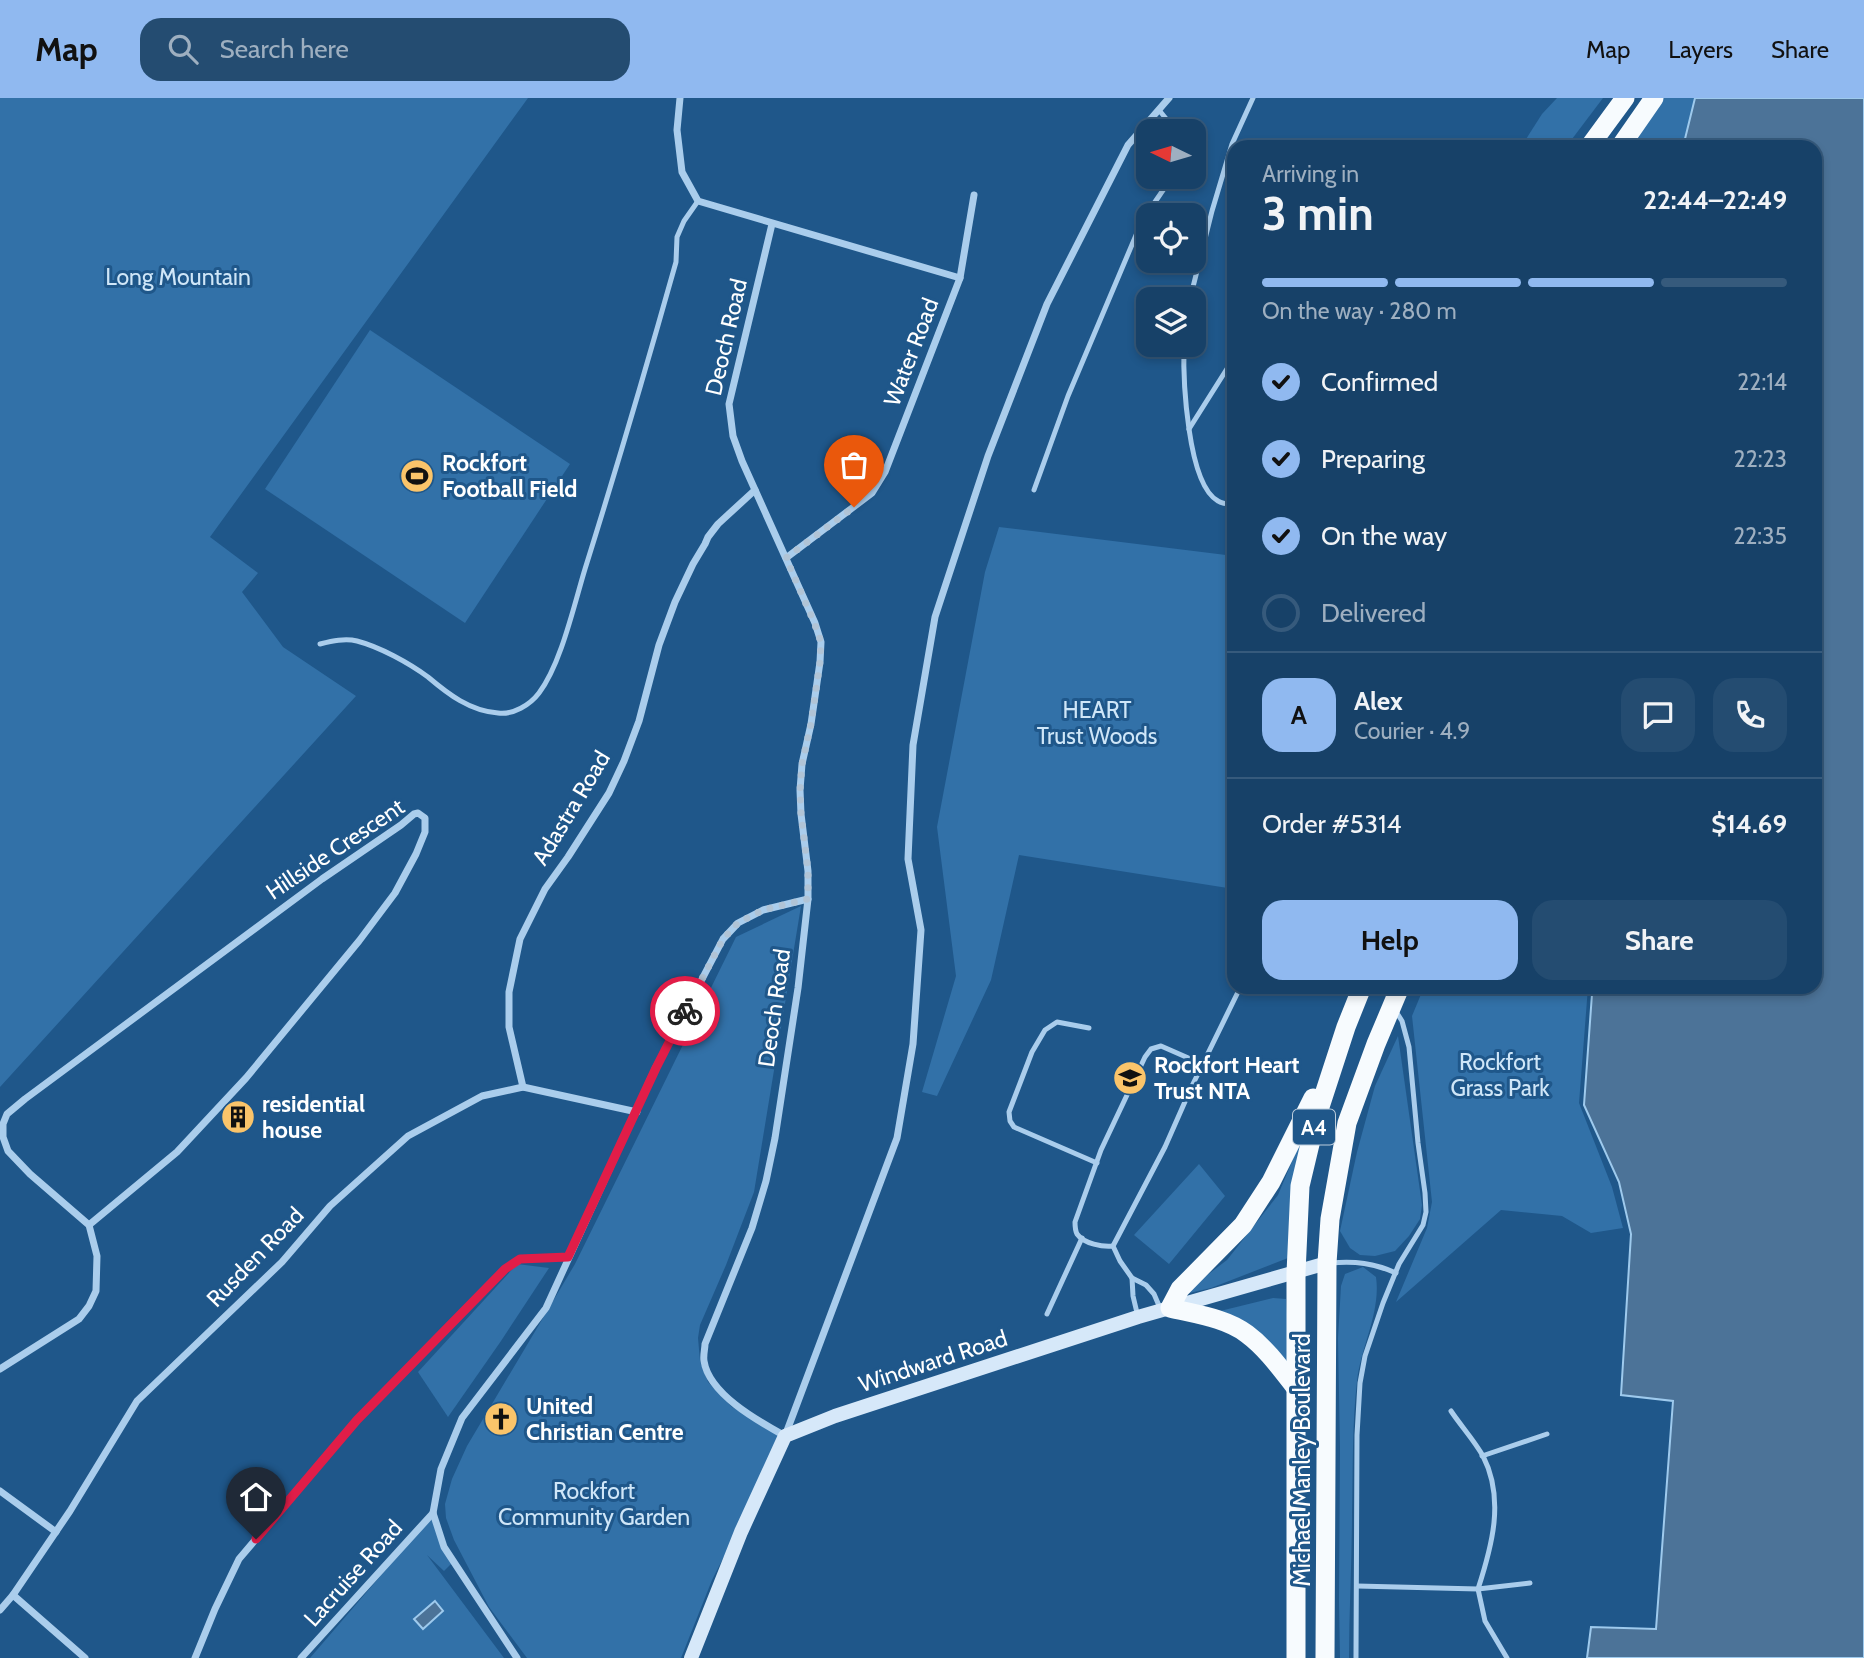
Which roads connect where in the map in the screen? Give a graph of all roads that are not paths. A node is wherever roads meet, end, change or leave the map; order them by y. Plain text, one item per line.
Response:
1 (680, 98) edge
2 (1169, 98) edge
3 (1253, 98) edge
4 (1625, 98) edge
5 (1654, 98) edge
6 (1158, 110) junction
7 (1166, 119) edge
8 (1235, 140) edge
9 (1594, 140) edge
10 (1625, 140) edge
11 (1227, 162) edge
12 (1164, 189) edge
13 (974, 195) dead end
14 (698, 201) junction
15 (772, 224) junction
16 (960, 278) junction
17 (1193, 287) edge
18 (1184, 357) edge
19 (1227, 367) edge
20 (1189, 429) junction
21 (755, 490) junction
22 (1034, 490) dead end
23 (1227, 504) edge
24 (786, 558) junction
25 (320, 644) dead end
26 (808, 899) junction
27 (1237, 994) edge
28 (1359, 994) edge
29 (1397, 994) edge
30 (1392, 1006) junction
31 (1346, 1027) junction
32 (1089, 1028) dead end
33 (1202, 1064) junction
34 (523, 1087) junction
35 (637, 1112) junction
36 (1097, 1163) junction
37 (89, 1225) junction
38 (1082, 1238) junction
39 (1113, 1246) junction
40 (568, 1257) junction
41 (1327, 1263) junction
42 (1296, 1273) junction
43 (1396, 1273) junction
44 (1132, 1279) junction
45 (1165, 1309) junction
46 (1047, 1314) dead end
47 (1138, 1317) junction
48 (0, 1369) edge
49 (1296, 1387) junction
50 (1451, 1411) dead end
51 (1547, 1434) dead end
52 (785, 1436) junction
53 (1482, 1456) junction
54 (0, 1491) edge
55 (433, 1513) junction
56 (56, 1532) junction
57 (1530, 1583) dead end
58 (1357, 1586) junction
59 (1478, 1589) junction
60 (13, 1595) junction
61 (0, 1610) edge
62 (85, 1658) edge
63 (195, 1658) edge
64 (301, 1658) edge
65 (517, 1658) edge
66 (691, 1658) edge
67 (1296, 1658) edge
68 (1325, 1658) edge
69 (1356, 1658) edge
70 (1507, 1658) edge

1 - 14 street
2 - 6 street
3 - 8 lane
4 - 9 highway
5 - 10 highway
6 - 7 lane
6 - 52 street
11 - 17 lane
12 - 22 lane
13 - 16 street, Water Road
14 - 15 street
14 - 25 lane
15 - 16 street
15 - 21 street, Deoch Road
16 - 24 street, Water Road
18 - 20 lane
19 - 20 lane
20 - 23 lane
21 - 24 street, Deoch Road
21 - 34 street, Adastra Road
24 - 26 street, Deoch Road
26 - 35 street
26 - 52 street, Deoch Road
27 - 33 lane
28 - 31 highway, A4
29 - 30 highway, A4
30 - 41 highway, A4
30 - 43 lane
31 - 42 highway, A4
31 - 45 highway
32 - 36 lane
33 - 36 lane
33 - 39 lane
34 - 35 street, Rusden Road
34 - 56 street, Rusden Road
35 - 40 street
36 - 38 lane
37 - 37 street, Hillside Crescent
37 - 48 street
38 - 39 lane
38 - 46 lane
39 - 44 lane
40 - 55 street
40 - 63 street
41 - 42 main road, Windward Road
41 - 43 lane
41 - 68 highway, Michael Manley Boulevard
42 - 45 main road, Windward Road
42 - 49 highway, Michael Manley Boulevard
43 - 58 lane
44 - 45 lane
44 - 47 lane
45 - 47 main road, Windward Road
45 - 49 highway
47 - 52 main road, Windward Road
49 - 67 highway, Michael Manley Boulevard
50 - 53 lane
51 - 53 lane
52 - 66 main road
53 - 59 lane
54 - 56 street
55 - 64 street, Lacruise Road
55 - 65 street
56 - 60 street, Rusden Road
57 - 59 lane
58 - 59 lane
58 - 69 lane
59 - 70 lane
60 - 61 street, Rusden Road
60 - 62 street

